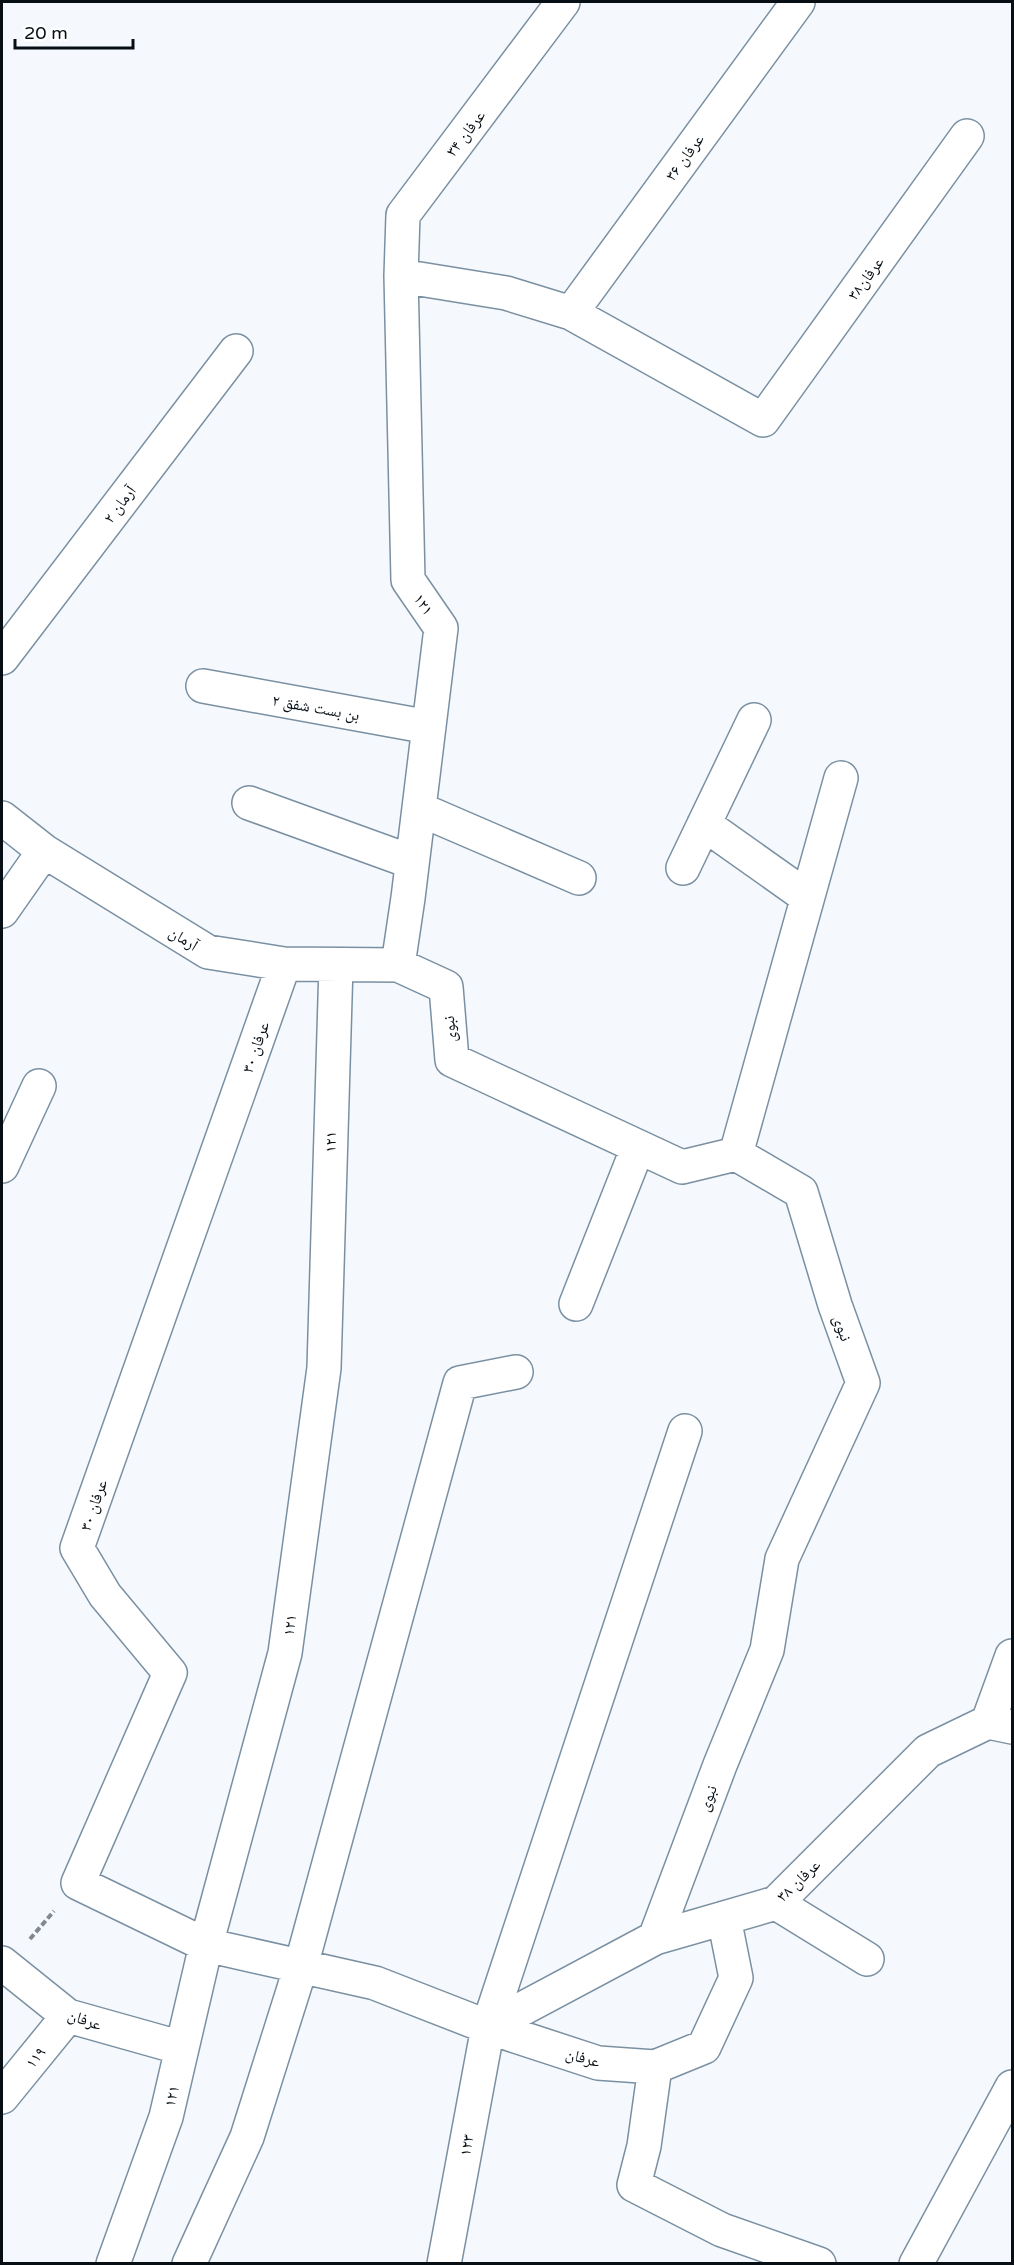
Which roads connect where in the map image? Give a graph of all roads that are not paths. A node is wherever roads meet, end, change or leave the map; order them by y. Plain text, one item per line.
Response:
1 (563, 2) edge
2 (798, 2) edge
3 (967, 136) dead end
4 (401, 276) junction
5 (571, 312) junction
6 (236, 351) dead end
7 (2, 658) edge
8 (204, 686) dead end
9 (754, 720) dead end
10 (429, 728) junction
11 (841, 778) dead end
12 (249, 803) dead end
13 (419, 809) junction
14 (2, 818) edge
15 (704, 824) junction
16 (44, 851) junction
17 (412, 862) junction
18 (683, 868) dead end
19 (579, 878) dead end
20 (807, 897) junction
21 (2, 911) edge
22 (284, 964) junction
23 (336, 965) junction
24 (398, 965) junction
25 (39, 1086) dead end
26 (639, 1147) junction
27 (736, 1154) junction
28 (2, 1166) edge
29 (576, 1304) dead end
30 (516, 1372) dead end
31 (685, 1431) dead end
32 (1012, 1656) edge
33 (1000, 1725) edge
34 (776, 1904) junction
35 (724, 1918) junction
36 (655, 1938) junction
37 (206, 1945) junction
38 (867, 1959) dead end
39 (4, 1965) edge
40 (301, 1966) junction
41 (68, 2016) junction
42 (488, 2027) junction
43 (182, 2048) junction
44 (656, 2067) junction
45 (1012, 2087) edge
46 (2, 2097) edge
47 (813, 2262) edge
48 (113, 2264) edge
49 (189, 2264) edge
50 (444, 2264) edge
51 (916, 2264) edge

1 - 4 street, عرفان ۳۴
2 - 5 street, عرفان ۳۶
3 - 5 street, عرفان۳۸
4 - 5 street
4 - 10 street, ۱۲۱
6 - 7 street, آرمان ۲
8 - 10 street, بن بست شفق ۲
9 - 15 street
10 - 13 street, ۱۲۱
11 - 20 street
12 - 17 street
13 - 17 street, ۱۲۱
13 - 19 street
14 - 16 street, آرمان
15 - 18 street
15 - 20 street
16 - 21 street
16 - 22 street, آرمان
17 - 24 street, ۱۲۱
20 - 27 street
22 - 23 street, آرمان
22 - 37 street, عرفان ۳۰
23 - 24 street, آرمان
23 - 37 street, ۱۲۱
24 - 26 street, نبوی
25 - 28 street
26 - 27 street, نبوی
26 - 29 street
27 - 36 street, نبوی
30 - 40 street
31 - 42 street, ۱۲۳
32 - 33 street
33 - 34 street, عرفان ۳۸
34 - 35 street, عرفان ۳۸
34 - 38 street
35 - 36 street, عرفان ۳۸
35 - 44 street
36 - 42 street, عرفان ۳۸
37 - 40 street, عرفان
37 - 43 street, ۱۲۱
39 - 41 street, عرفان
40 - 42 street, عرفان
40 - 49 street
41 - 43 street, عرفان
41 - 46 street, ۱۱۹
42 - 44 street, عرفان
42 - 50 street, ۱۲۳
43 - 48 street, ۱۲۱
44 - 47 street
45 - 51 street

